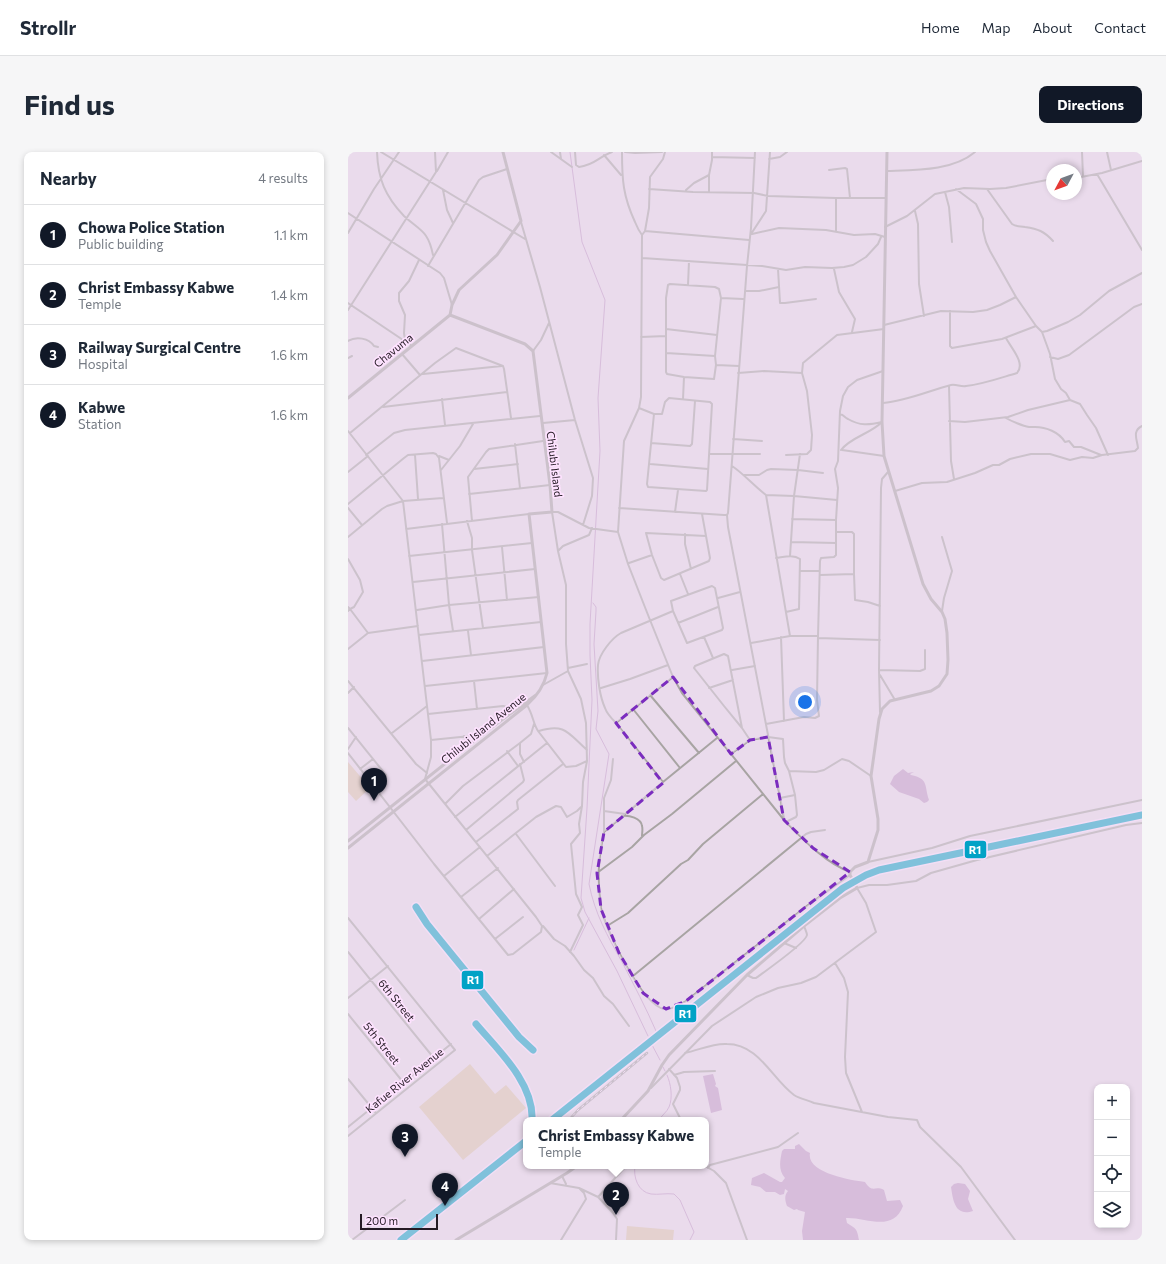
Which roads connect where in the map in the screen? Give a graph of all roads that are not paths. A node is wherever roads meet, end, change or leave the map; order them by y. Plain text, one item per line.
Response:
1 (377, 152) edge
2 (381, 152) edge
3 (399, 152) edge
4 (435, 152) edge
5 (448, 152) edge
6 (503, 152) edge
7 (551, 152) edge
8 (560, 152) edge
9 (574, 152) edge
10 (612, 152) edge
11 (624, 152) edge
12 (662, 152) edge
13 (666, 152) edge
14 (712, 152) edge
15 (755, 152) edge
16 (770, 152) edge
17 (787, 152) edge
18 (887, 152) edge
19 (976, 152) edge
20 (1082, 152) edge
21 (1106, 152) edge
22 (604, 155) junction
23 (712, 157) junction
24 (561, 158) junction
25 (755, 158) junction
26 (769, 159) junction
27 (394, 160) junction
28 (1142, 161) edge
29 (572, 167) dead end
30 (507, 169) junction
31 (829, 170) dead end
32 (887, 170) junction
33 (1111, 170) junction
34 (436, 172) junction
35 (1097, 174) junction
36 (709, 175) junction
37 (622, 176) junction
38 (1083, 176) joint
39 (1046, 180) edge
40 (380, 181) junction
41 (430, 182) junction
42 (987, 188) junction
43 (649, 189) junction
44 (956, 189) junction
45 (443, 190) junction
46 (686, 191) junction
47 (945, 191) junction
48 (709, 192) junction
49 (754, 193) junction
50 (768, 196) junction
51 (836, 198) junction
52 (850, 198) junction
53 (886, 198) junction
54 (466, 204) junction
55 (915, 211) junction
56 (348, 213) edge
57 (357, 218) junction
58 (407, 218) junction
59 (521, 221) junction
60 (453, 224) junction
61 (885, 227) junction
62 (645, 231) junction
63 (836, 231) junction
64 (513, 232) junction
65 (348, 233) edge
66 (751, 234) junction
67 (642, 235) junction
68 (883, 237) junction
69 (526, 240) junction
70 (749, 240) junction
71 (1053, 241) dead end
72 (391, 242) junction
73 (952, 242) dead end
74 (1142, 250) edge
75 (433, 256) junction
76 (642, 258) junction
77 (419, 260) junction
78 (689, 262) junction
79 (428, 266) junction
80 (746, 266) junction
81 (834, 268) junction
82 (778, 269) junction
83 (1142, 273) edge
84 (688, 285) junction
85 (779, 287) junction
86 (744, 291) junction
87 (1016, 297) junction
88 (721, 298) junction
89 (744, 299) junction
90 (816, 299) dead end
91 (348, 303) edge
92 (452, 304) junction
93 (1142, 304) edge
94 (351, 305) junction
95 (348, 310) edge
96 (950, 311) junction
97 (450, 315) junction
98 (924, 316) junction
99 (550, 322) junction
100 (1036, 326) junction
101 (884, 327) junction
102 (666, 330) junction
103 (852, 332) junction
104 (1042, 332) junction
105 (717, 335) junction
106 (641, 336) junction
107 (666, 336) junction
108 (1006, 338) junction
109 (406, 340) junction
110 (348, 341) edge
111 (412, 346) junction
112 (378, 347) dead end
113 (533, 351) junction
114 (666, 353) junction
115 (402, 354) junction
116 (352, 356) dead end
117 (715, 356) junction
118 (1050, 357) junction
119 (348, 358) edge
120 (716, 365) junction
121 (503, 366) junction
122 (739, 366) junction
123 (883, 371) junction
124 (738, 373) junction
125 (802, 373) junction
126 (420, 375) junction
127 (684, 377) junction
128 (949, 386) junction
129 (507, 392) junction
130 (348, 398) edge
131 (442, 399) junction
132 (683, 399) junction
133 (1070, 400) junction
134 (696, 401) junction
135 (883, 403) junction
136 (383, 407) junction
137 (639, 408) junction
138 (654, 414) junction
139 (840, 414) junction
140 (540, 416) junction
141 (1005, 417) junction
142 (511, 418) junction
143 (575, 420) junction
144 (949, 421) junction
145 (882, 422) junction
146 (473, 424) junction
147 (541, 424) junction
148 (445, 425) junction
149 (1142, 426) edge
150 (349, 432) edge
151 (733, 439) junction
152 (543, 441) junction
153 (762, 441) dead end
154 (651, 443) junction
155 (515, 444) junction
156 (840, 450) junction
157 (710, 454) junction
158 (732, 454) junction
159 (760, 454) dead end
160 (800, 454) junction
161 (414, 455) junction
162 (438, 455) junction
163 (786, 455) dead end
164 (1102, 455) junction
165 (1108, 455) junction
166 (367, 456) junction
167 (884, 456) junction
168 (449, 460) junction
169 (518, 464) junction
170 (650, 464) junction
171 (732, 466) junction
172 (474, 469) junction
173 (708, 469) junction
174 (798, 470) junction
175 (441, 471) junction
176 (348, 472) edge
177 (888, 472) junction
178 (823, 473) dead end
179 (383, 474) junction
180 (744, 475) junction
181 (954, 479) junction
182 (550, 485) junction
183 (520, 488) junction
184 (678, 490) junction
185 (895, 491) junction
186 (469, 494) junction
187 (766, 495) junction
188 (794, 496) junction
189 (443, 498) junction
190 (418, 499) junction
191 (837, 500) junction
192 (403, 501) junction
193 (348, 504) edge
194 (348, 508) edge
195 (619, 508) junction
196 (552, 512) junction
197 (676, 512) junction
198 (529, 514) junction
199 (702, 514) junction
200 (727, 515) junction
201 (792, 519) junction
202 (836, 520) junction
203 (467, 521) junction
204 (472, 521) junction
205 (448, 523) junction
206 (442, 524) junction
207 (362, 525) junction
208 (583, 525) junction
209 (406, 529) junction
210 (593, 529) junction
211 (618, 532) junction
212 (836, 532) junction
213 (685, 534) junction
214 (706, 536) junction
215 (348, 537) edge
216 (942, 537) dead end
217 (791, 542) junction
218 (532, 543) junction
219 (836, 543) junction
220 (502, 547) junction
221 (472, 550) junction
222 (558, 551) junction
223 (445, 553) junction
224 (652, 555) junction
225 (409, 556) junction
226 (790, 556) junction
227 (776, 558) junction
228 (348, 559) edge
229 (628, 564) junction
230 (535, 569) junction
231 (691, 569) junction
232 (800, 571) junction
233 (820, 571) junction
234 (505, 573) junction
235 (680, 574) junction
236 (854, 574) junction
237 (820, 575) junction
238 (475, 576) junction
239 (447, 579) junction
240 (413, 582) junction
241 (740, 592) junction
242 (688, 594) junction
243 (539, 597) junction
244 (718, 598) junction
245 (507, 600) junction
246 (479, 603) junction
247 (449, 605) junction
248 (880, 606) junction
249 (719, 607) junction
250 (349, 609) edge
251 (416, 610) junction
252 (674, 611) junction
253 (786, 612) junction
254 (942, 612) junction
255 (650, 620) junction
256 (541, 622) junction
257 (678, 623) junction
258 (418, 626) junction
259 (482, 628) junction
260 (468, 630) junction
261 (454, 631) junction
262 (368, 633) junction
263 (419, 635) junction
264 (790, 636) junction
265 (704, 637) junction
266 (782, 637) junction
267 (818, 637) junction
268 (880, 640) junction
269 (751, 643) junction
270 (544, 647) junction
271 (348, 649) edge
272 (925, 650) dead end
273 (471, 655) junction
274 (713, 658) junction
275 (422, 661) junction
276 (587, 664) dead end
277 (668, 666) junction
278 (755, 666) junction
279 (568, 670) junction
280 (732, 670) junction
281 (879, 670) junction
282 (547, 673) junction
283 (880, 674) junction
284 (673, 677) junction
285 (733, 680) junction
286 (348, 681) edge
287 (474, 681) junction
288 (543, 685) junction
289 (425, 686) junction
290 (354, 687) junction
291 (601, 688) junction
292 (709, 688) junction
293 (348, 693) edge
294 (536, 695) junction
295 (650, 695) junction
296 (895, 700) junction
297 (527, 705) junction
298 (427, 706) junction
299 (477, 708) junction
300 (516, 709) junction
301 (633, 709) junction
302 (428, 714) junction
303 (880, 714) junction
304 (534, 721) junction
305 (784, 721) junction
306 (616, 723) junction
307 (766, 724) junction
308 (348, 728) edge
309 (742, 728) junction
310 (538, 731) junction
311 (392, 733) junction
312 (481, 735) junction
313 (464, 736) junction
314 (356, 737) junction
315 (768, 737) junction
316 (718, 738) junction
317 (431, 740) junction
318 (750, 740) junction
319 (520, 743) junction
320 (547, 743) junction
321 (469, 745) junction
322 (348, 749) edge
323 (587, 750) junction
324 (507, 751) junction
325 (348, 753) edge
326 (698, 753) junction
327 (731, 754) junction
328 (373, 759) junction
329 (613, 759) dead end
330 (587, 760) junction
331 (736, 761) junction
332 (524, 762) junction
333 (563, 764) junction
334 (519, 765) junction
335 (680, 768) junction
336 (360, 769) junction
337 (789, 771) junction
338 (427, 773) junction
339 (871, 776) junction
340 (425, 779) junction
341 (663, 782) junction
342 (428, 784) junction
343 (375, 788) junction
344 (763, 794) junction
345 (795, 795) junction
346 (780, 798) junction
347 (1142, 800) edge
348 (445, 804) junction
349 (582, 806) junction
350 (390, 807) junction
351 (604, 811) junction
352 (394, 812) junction
353 (624, 815) junction
354 (455, 816) junction
355 (784, 820) junction
356 (786, 822) junction
357 (1142, 823) edge
358 (466, 830) junction
359 (825, 830) dead end
360 (604, 832) junction
361 (516, 834) junction
362 (642, 836) junction
363 (802, 838) junction
364 (348, 841) edge
365 (476, 842) junction
366 (480, 847) junction
367 (348, 848) edge
368 (488, 856) junction
369 (868, 862) junction
370 (498, 868) junction
371 (597, 873) junction
372 (850, 874) junction
373 (444, 876) junction
374 (555, 886) dead end
375 (857, 888) junction
376 (514, 889) junction
377 (461, 897) junction
378 (523, 917) dead end
379 (348, 918) edge
380 (479, 919) junction
381 (542, 926) junction
382 (607, 926) junction
383 (804, 926) junction
384 (495, 939) junction
385 (784, 943) junction
386 (796, 948) junction
387 (348, 952) edge
388 (570, 952) junction
389 (835, 963) junction
390 (388, 966) junction
391 (747, 975) junction
392 (633, 976) junction
393 (371, 981) junction
394 (348, 998) edge
395 (348, 1014) edge
396 (629, 1026) dead end
397 (451, 1044) junction
398 (684, 1053) junction
399 (433, 1057) junction
400 (669, 1069) junction
401 (715, 1071) dead end
402 (674, 1075) junction
403 (348, 1079) edge
404 (403, 1082) junction
405 (648, 1091) junction
406 (372, 1108) junction
407 (862, 1112) junction
408 (376, 1113) junction
409 (624, 1117) edge
410 (680, 1117) edge
411 (348, 1128) edge
412 (798, 1133) dead end
413 (348, 1136) edge
414 (709, 1166) edge
415 (709, 1168) edge
416 (572, 1169) edge
417 (623, 1169) edge
418 (562, 1176) junction
419 (549, 1183) junction
420 (566, 1185) junction
421 (579, 1188) junction
422 (598, 1197) junction
423 (405, 1200) dead end
424 (352, 1240) edge
425 (456, 1240) edge
426 (561, 1240) edge
427 (616, 1240) edge
428 (747, 1240) edge
429 (1015, 1240) edge

1 - 40 street
2 - 27 street
3 - 27 street
4 - 34 street
5 - 34 street
6 - 30 street
7 - 24 street
8 - 24 street
9 - 22 street
10 - 22 street
11 - 12 street
11 - 37 street
13 - 43 street
14 - 23 street
15 - 25 street
16 - 26 street
17 - 26 street
18 - 32 street
19 - 32 street
20 - 38 street
21 - 33 street
22 - 37 street
23 - 25 street
23 - 36 street
24 - 29 street
25 - 49 street
26 - 50 street
27 - 40 street
27 - 41 street
28 - 33 street
30 - 54 street
30 - 59 street
31 - 52 street
32 - 53 street
33 - 35 street
34 - 41 street
35 - 38 street
35 - 74 street
36 - 46 street
36 - 48 street
37 - 67 street
39 - 42 street
40 - 57 street
40 - 58 street
41 - 45 street
41 - 58 street
42 - 44 street
42 - 71 street
43 - 46 street
43 - 62 street
44 - 47 street
44 - 87 street
45 - 54 street
45 - 60 street
46 - 48 street
47 - 55 street
47 - 73 street
48 - 49 street
49 - 50 street
49 - 66 street
50 - 51 street
50 - 66 street
51 - 52 street
51 - 63 street
52 - 53 street
53 - 61 street
54 - 60 street
54 - 64 street
55 - 61 street
55 - 98 street
56 - 57 street
57 - 65 street
57 - 72 street
58 - 72 street
58 - 75 street
59 - 64 street
59 - 69 street
60 - 75 street
61 - 68 street
62 - 67 street
62 - 70 street
63 - 66 street
63 - 68 street
64 - 69 street
64 - 92 street
66 - 70 street
67 - 76 street
68 - 81 street
68 - 101 street
69 - 99 street
70 - 80 street
72 - 77 street
72 - 94 street
75 - 79 street
76 - 78 street
76 - 106 street
77 - 79 street
77 - 109 street
78 - 80 street
78 - 84 street
79 - 92 street
80 - 82 street
80 - 86 street
81 - 82 street
81 - 103 street
82 - 85 street
83 - 104 street
84 - 88 street
84 - 102 street
85 - 86 street
85 - 90 street
86 - 89 street
87 - 96 street
87 - 100 street
88 - 89 street
88 - 105 street
89 - 122 street
91 - 94 street
92 - 97 street
93 - 118 street
94 - 95 street
94 - 109 street
96 - 98 street
96 - 108 street
97 - 111 street, Chavuma
97 - 113 street
98 - 101 street
99 - 113 street
99 - 143 street
100 - 104 street
100 - 108 street
101 - 103 street
101 - 123 street
102 - 105 street
102 - 107 street
103 - 125 street
104 - 118 street
105 - 117 street
106 - 107 street
106 - 137 street
107 - 114 street
108 - 128 street
109 - 111 street
110 - 112 street
111 - 115 street, Chavuma
113 - 140 street, Chilubi Island
114 - 117 street
114 - 127 street
115 - 126 street
115 - 130 street, Chavuma
116 - 119 street
117 - 120 street
118 - 133 street
120 - 122 street
120 - 127 street
121 - 126 street
121 - 126 street
121 - 129 street
122 - 124 street
123 - 135 street
123 - 139 street
124 - 125 street
124 - 151 street
125 - 160 street
126 - 136 street
127 - 132 street
128 - 135 street
128 - 144 street
129 - 131 street
129 - 142 street
131 - 136 street
131 - 148 street
132 - 134 street
132 - 138 street
133 - 141 street
133 - 165 street
134 - 154 street
134 - 157 street
135 - 145 street
136 - 150 street
137 - 138 street
137 - 195 street
138 - 154 street
139 - 145 street
139 - 156 street
140 - 142 street
140 - 147 street, Chilubi Island
141 - 144 street
141 - 164 street
142 - 146 street
143 - 147 street
143 - 208 street
144 - 181 street
145 - 156 street
145 - 167 street
146 - 148 street
146 - 168 street
147 - 152 street, Chilubi Island
148 - 166 street
149 - 165 street
150 - 166 street
151 - 153 street
151 - 158 street
152 - 155 street
152 - 182 street, Chilubi Island
154 - 170 street
155 - 169 street
155 - 172 street
156 - 167 street
156 - 191 street
157 - 158 street
157 - 173 street
158 - 159 street
158 - 171 street
160 - 163 street
160 - 174 street
161 - 162 street
161 - 179 street
161 - 190 street
162 - 168 street
162 - 175 street
164 - 165 street
164 - 181 street
166 - 176 street
166 - 179 street
167 - 177 street
168 - 175 street
169 - 172 street
169 - 183 street
170 - 173 street
170 - 184 street
171 - 180 street
171 - 200 street
172 - 186 street
173 - 184 street
174 - 178 street
174 - 180 street
174 - 188 street
175 - 189 street
177 - 185 street
177 - 248 street
179 - 192 street
179 - 193 street
180 - 187 street
181 - 185 street
182 - 183 street
182 - 196 street, Chilubi Island
183 - 186 street
184 - 197 street
185 - 254 street
186 - 204 street
187 - 188 street
187 - 227 street
188 - 191 street
188 - 201 street
189 - 190 street
189 - 205 street
190 - 192 street
191 - 202 street
192 - 207 street
192 - 209 street
194 - 207 street
195 - 197 street
195 - 211 street
196 - 198 street, Chilubi Island
196 - 208 street
196 - 222 street
197 - 199 street
198 - 204 street
198 - 218 street
199 - 200 street
199 - 214 street
200 - 241 street
201 - 202 street
201 - 217 street
202 - 212 street
203 - 204 street
203 - 205 street
203 - 221 street
205 - 206 street
206 - 209 street
206 - 223 street
207 - 215 street
208 - 210 street
209 - 225 street
210 - 211 street
210 - 222 street
211 - 229 street
212 - 219 street
212 - 236 street
213 - 214 street
213 - 224 street
213 - 231 street
214 - 231 street
216 - 254 street
217 - 219 street
217 - 226 street
218 - 220 street
218 - 230 street
219 - 233 street
220 - 221 street
220 - 234 street
221 - 223 street
221 - 238 street
222 - 279 street
223 - 225 street
223 - 239 street
224 - 229 street
224 - 235 street
225 - 240 street
226 - 227 street
226 - 232 street
227 - 253 street
228 - 250 street
229 - 255 street
230 - 234 street
230 - 243 street
231 - 235 street
232 - 233 street
232 - 253 street
233 - 237 street
234 - 238 street
234 - 245 street
235 - 242 street
236 - 237 street
236 - 248 street
237 - 267 street
238 - 239 street
238 - 246 street
239 - 240 street
239 - 247 street
240 - 251 street
241 - 244 street
241 - 269 street
242 - 244 street
242 - 252 street
243 - 245 street
243 - 256 street
244 - 249 street
245 - 246 street
246 - 247 street
246 - 259 street
247 - 251 street
247 - 261 street
248 - 268 street
249 - 257 street
249 - 265 street
250 - 262 street
251 - 258 street
252 - 255 street
252 - 257 street
253 - 264 street
254 - 296 street
255 - 277 street
255 - 291 street
256 - 259 street
256 - 270 street
257 - 265 street
258 - 262 street
258 - 263 street
259 - 260 street
260 - 261 street
260 - 273 street
261 - 263 street
262 - 271 street
263 - 275 street
264 - 266 street
264 - 267 street
265 - 274 street
266 - 269 street
266 - 305 street
267 - 268 street
267 - 305 street
268 - 281 street
269 - 278 street
270 - 273 street
270 - 282 street
272 - 281 street
273 - 275 street
274 - 280 street
274 - 292 street
275 - 289 street
276 - 279 street
277 - 284 street
277 - 291 street
278 - 280 street
278 - 307 street
279 - 288 street
279 - 323 street
280 - 285 street
281 - 283 street
282 - 287 street
282 - 288 street
283 - 296 street
283 - 303 street
284 - 295 street
284 - 316 street
285 - 292 street
285 - 309 street
286 - 290 street
287 - 289 street
287 - 299 street
288 - 294 street
289 - 298 street
290 - 293 street
290 - 311 street
291 - 306 street
292 - 309 street
294 - 297 street, Chilubi Island Avenue
294 - 300 street, Chilubi Island Avenue
295 - 301 street
295 - 326 street
296 - 303 street
297 - 304 street
297 - 342 street, Chilubi Island Avenue
298 - 302 street
298 - 311 street
299 - 300 street
299 - 302 street
300 - 312 street, Chilubi Island Avenue
301 - 306 street
301 - 335 street
302 - 317 street
303 - 339 street
304 - 310 street
304 - 319 street
305 - 307 street
306 - 341 street
307 - 315 street
308 - 314 street
309 - 318 street
310 - 320 street
310 - 323 street
311 - 338 street
312 - 313 street
312 - 321 street, Chilubi Island Avenue
313 - 317 street
313 - 321 street
314 - 322 street
314 - 328 street
315 - 318 street
315 - 337 street
315 - 346 street
316 - 326 street
316 - 327 street
317 - 338 street
318 - 327 street
319 - 324 street
319 - 332 street
320 - 332 street
320 - 333 street
321 - 340 street, Chilubi Island Avenue
323 - 330 street
324 - 334 street
324 - 348 street
325 - 336 street
326 - 335 street
327 - 331 street
328 - 336 street
328 - 343 street
329 - 351 street
330 - 333 street
330 - 349 street
331 - 344 street
331 - 362 street
332 - 334 street
333 - 365 street
334 - 354 street
334 - 358 street
335 - 341 street
336 - 343 street
337 - 339 street
337 - 345 street
338 - 340 street
339 - 369 street
340 - 342 street
340 - 350 street, Chilubi Island Avenue
341 - 353 street
342 - 348 street
342 - 352 street, Chilubi Island Avenue
343 - 350 street
344 - 355 street
344 - 382 street
345 - 346 street
345 - 356 street
346 - 355 street
347 - 369 street
348 - 354 street
349 - 361 street
349 - 388 street
350 - 352 street
350 - 364 street, Chilubi Island Avenue
351 - 353 street
351 - 360 street
352 - 367 street, Chilubi Island Avenue
352 - 373 street
353 - 360 street
353 - 362 street
354 - 358 street
355 - 356 street
356 - 363 street
357 - 375 street
358 - 365 street
359 - 363 street
360 - 371 street
361 - 368 street
361 - 374 street
362 - 371 street
363 - 372 street
363 - 392 street
365 - 366 street
366 - 368 street
366 - 373 street
368 - 370 street
369 - 372 street
370 - 376 street
370 - 377 street
371 - 382 street
372 - 375 street
372 - 392 street
373 - 377 street
375 - 383 street
375 - 389 street
376 - 380 street
376 - 381 street
377 - 380 street
378 - 384 street
379 - 390 street
380 - 384 street
381 - 384 street
381 - 388 street
382 - 392 street
383 - 385 street
383 - 386 street
385 - 386 street
385 - 391 street
386 - 391 street
387 - 393 street, 6th Street
388 - 396 street
389 - 398 street
389 - 407 street
390 - 393 street
390 - 397 street
391 - 405 street
393 - 394 street
393 - 399 street, 6th Street
395 - 404 street, 5th Street
397 - 399 street, Kafue River Avenue
397 - 408 street, Kafue River Avenue
398 - 400 street
398 - 407 street
399 - 404 street, Kafue River Avenue
400 - 402 street
400 - 405 street
401 - 402 street
402 - 410 street
403 - 406 street
404 - 406 street, Kafue River Avenue
405 - 409 street
406 - 408 street
406 - 411 street, Kafue River Avenue
407 - 429 street
408 - 413 street, Kafue River Avenue
412 - 414 street
415 - 428 street
416 - 418 street
417 - 422 street
418 - 419 street
418 - 420 street
419 - 420 street
419 - 425 street
420 - 421 street
421 - 422 street
421 - 426 street
422 - 427 street
423 - 424 street

